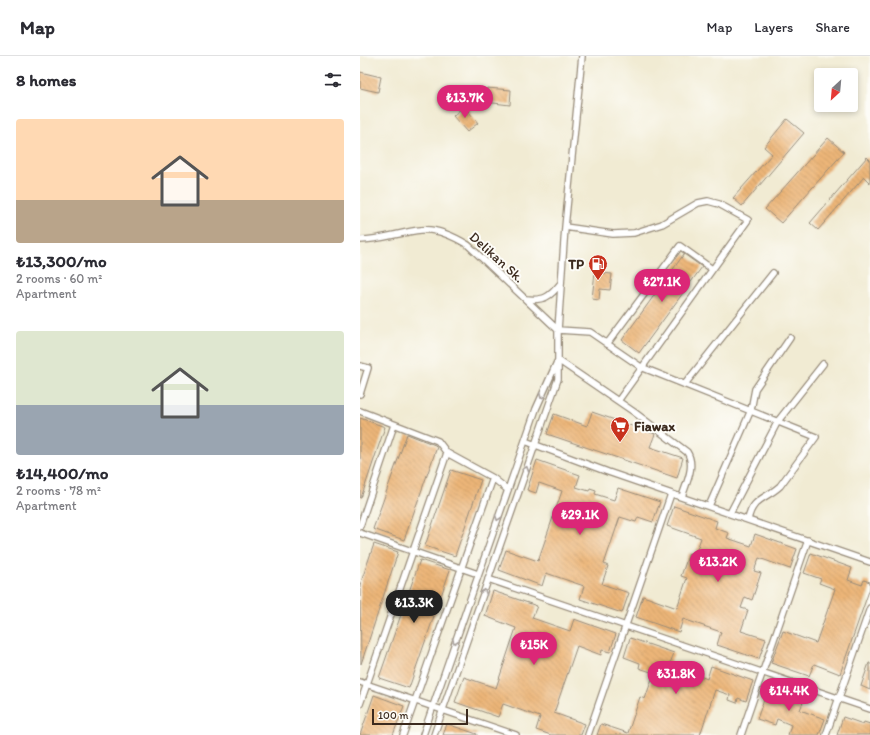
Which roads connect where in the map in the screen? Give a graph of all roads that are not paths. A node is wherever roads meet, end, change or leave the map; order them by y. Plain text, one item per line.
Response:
1 (582, 56) edge
2 (565, 227) junction
3 (360, 240) edge
4 (712, 269) junction
5 (773, 273) dead end
6 (561, 282) junction
7 (526, 300) junction
8 (558, 330) junction
9 (790, 338) dead end
10 (607, 344) junction
11 (558, 360) junction
12 (823, 364) dead end
13 (360, 366) edge
14 (641, 367) junction
15 (685, 384) junction
16 (360, 394) edge
17 (618, 401) junction
18 (751, 410) junction
19 (360, 411) edge
20 (778, 421) junction
21 (394, 425) junction
22 (525, 441) junction
23 (535, 445) junction
24 (447, 453) junction
25 (493, 478) junction
26 (508, 490) junction
27 (671, 494) junction
28 (682, 497) junction
29 (709, 506) junction
30 (730, 513) junction
31 (748, 520) junction
32 (360, 526) edge
33 (360, 533) edge
34 (808, 540) junction
35 (413, 551) junction
36 (870, 562) edge
37 (462, 568) junction
38 (478, 574) junction
39 (488, 579) junction
40 (870, 608) edge
41 (626, 626) junction
42 (763, 673) junction
43 (360, 682) edge
44 (367, 684) junction
45 (839, 698) junction
46 (415, 701) junction
47 (360, 704) edge
48 (433, 707) junction
49 (870, 709) edge
50 (443, 710) junction
51 (403, 735) edge
52 (423, 735) edge
53 (434, 735) edge
54 (516, 735) edge
55 (588, 735) edge
56 (741, 735) edge
57 (826, 735) edge

1 - 2 street
2 - 4 street
2 - 6 street
3 - 7 street, Delikan Sk.
4 - 10 street
4 - 14 street
5 - 15 street
6 - 7 street
6 - 8 street
7 - 8 street, Delikan Sk.
8 - 10 street
8 - 11 street
9 - 18 street
10 - 14 street
11 - 17 street
11 -> 22 street
11 - 23 street
12 - 20 street
13 - 16 street
14 - 15 street
14 - 17 street
15 - 18 street
17 - 28 street
18 - 20 street
18 - 29 street
19 - 21 street
20 - 30 street
20 - 31 street
21 - 24 street
21 - 32 street
22 - 23 street
22 - 26 street
23 - 27 street
39 -> 23 street
24 - 25 street
24 - 35 street
25 - 26 street
25 - 37 street
26 -> 38 street
27 - 28 street
27 - 41 street
28 - 29 street
29 - 30 street
30 - 31 street
31 - 34 street
33 - 35 street
34 - 36 street
34 - 42 street
35 - 37 street
35 - 44 street
37 - 38 street
37 - 46 street
38 -> 48 street
39 - 41 street
50 -> 39 street
40 - 45 street
41 - 42 street
41 - 55 street
42 - 45 street
42 - 56 street
43 - 44 street
44 - 46 street
44 - 47 street
45 - 49 street
45 - 57 street
46 - 48 street
46 - 51 street
48 - 50 street
48 - 52 street
50 - 53 street
50 - 54 street

